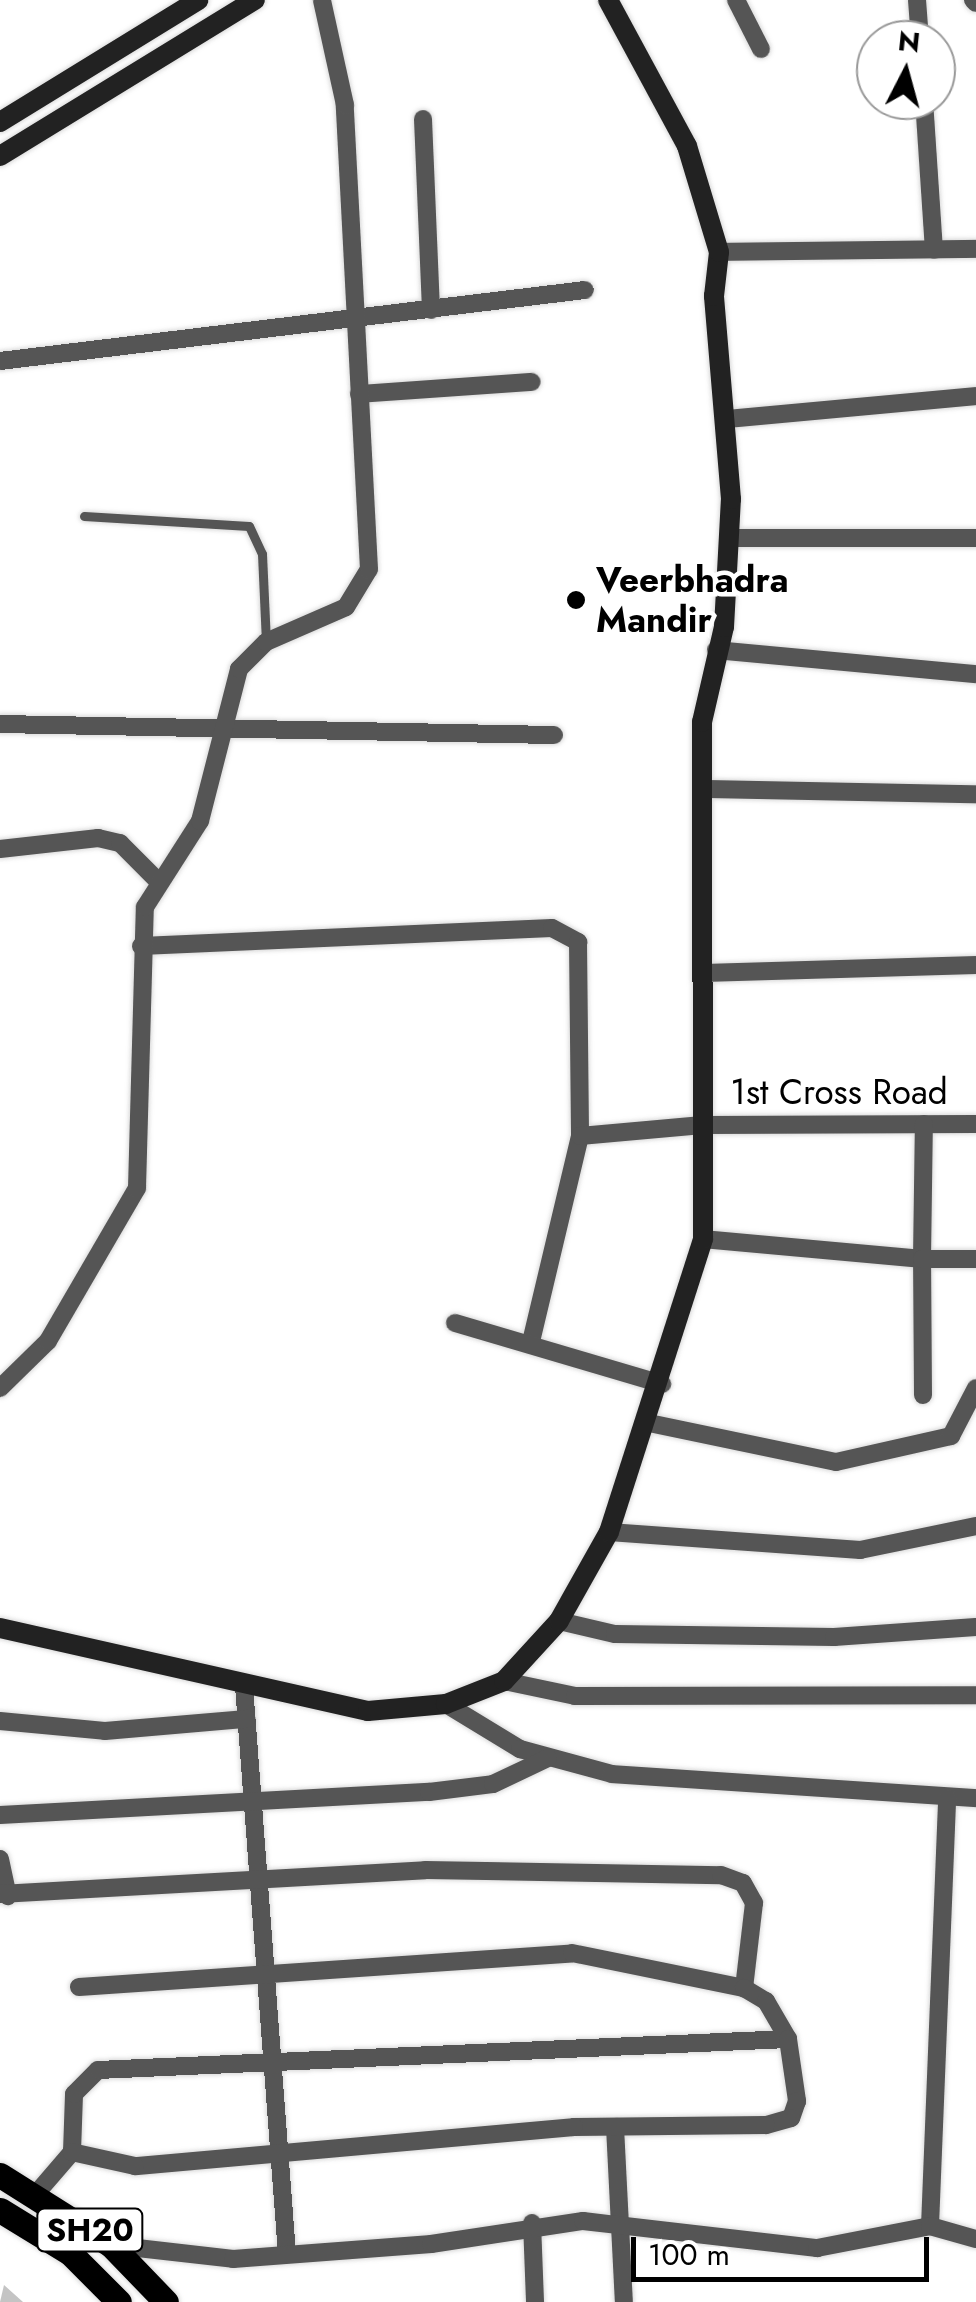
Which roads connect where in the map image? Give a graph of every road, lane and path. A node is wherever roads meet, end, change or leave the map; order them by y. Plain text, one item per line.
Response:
1 (198, 0) edge
2 (255, 0) edge
3 (322, 0) edge
4 (608, 0) edge
5 (736, 0) edge
6 (761, 50) dead end
7 (423, 119) dead end
8 (925, 120) edge
9 (0, 122) edge
10 (0, 156) edge
11 (934, 250) junction
12 (976, 250) edge
13 (719, 252) junction
14 (585, 290) dead end
15 (431, 310) junction
16 (352, 320) junction
17 (0, 361) edge
18 (532, 382) dead end
19 (359, 394) junction
20 (976, 396) edge
21 (728, 419) junction
22 (84, 516) dead end
23 (729, 538) junction
24 (976, 538) edge
25 (266, 642) junction
26 (716, 650) junction
27 (976, 674) edge
28 (0, 724) edge
29 (221, 730) junction
30 (554, 735) dead end
31 (704, 788) junction
32 (976, 794) edge
33 (0, 849) edge
34 (157, 880) junction
35 (140, 946) junction
36 (976, 965) edge
37 (704, 973) junction
38 (924, 1124) junction
39 (976, 1124) edge
40 (702, 1125) junction
41 (580, 1136) junction
42 (702, 1239) junction
43 (922, 1259) junction
44 (976, 1259) edge
45 (455, 1322) dead end
46 (531, 1342) junction
47 (662, 1384) junction
48 (0, 1388) edge
49 (976, 1388) edge
50 (923, 1395) dead end
51 (649, 1423) junction
52 (976, 1526) edge
53 (609, 1532) junction
54 (559, 1621) junction
55 (976, 1627) edge
56 (0, 1628) edge
57 (504, 1681) junction
58 (244, 1686) junction
59 (976, 1695) edge
60 (446, 1704) junction
61 (246, 1719) junction
62 (0, 1721) edge
63 (548, 1758) junction
64 (947, 1798) junction
65 (976, 1798) edge
66 (253, 1807) junction
67 (0, 1814) edge
68 (0, 1859) edge
69 (259, 1884) junction
70 (4, 1895) edge
71 (266, 1974) junction
72 (79, 1986) dead end
73 (744, 1988) junction
74 (788, 2039) junction
75 (273, 2066) junction
76 (614, 2128) junction
77 (72, 2152) junction
78 (280, 2155) junction
79 (0, 2175) edge
80 (35, 2195) junction
81 (0, 2210) edge
82 (532, 2222) junction
83 (620, 2224) junction
84 (930, 2226) junction
85 (976, 2240) edge
86 (111, 2245) junction
87 (287, 2254) junction
88 (119, 2302) edge
89 (166, 2302) edge
90 (535, 2302) edge
91 (624, 2302) edge

1 - 9 street
2 - 10 street
3 - 16 street
4 - 13 street
5 - 6 street
7 - 15 street
8 - 11 street
11 - 12 street
11 - 13 street
13 - 21 street
14 - 15 street
15 - 16 street
16 - 17 street
16 - 19 street
18 - 19 street
19 - 25 street
20 - 21 street
21 - 23 street
22 - 25 lane
23 - 24 street
23 - 26 street
25 - 29 street
26 - 27 street
26 - 31 street
28 - 29 street
29 - 30 street
29 - 34 street
31 - 32 street
31 - 37 street
33 - 34 street
34 - 35 street
35 - 41 street
35 - 48 street
36 - 37 street
37 - 40 street
38 - 39 street, 1st Cross Road
38 - 40 street, 1st Cross Road
38 - 43 street
40 - 41 street, 1st Cross Road
40 - 42 street
41 - 46 street
42 - 43 street
42 - 47 street
43 - 44 street
43 - 50 street
45 - 46 street
46 - 47 street
47 - 51 street
49 - 51 street
51 - 53 street
52 - 53 street
53 - 54 street
54 - 55 street
54 - 57 street
56 - 58 street
57 - 59 street
57 - 60 street
58 - 60 street
58 - 61 street
60 - 63 street
61 - 62 street
61 - 66 street
63 - 64 street
63 - 66 street
64 - 65 street
64 - 84 street
66 - 67 street
66 - 69 street
68 - 70 street
69 - 70 street
69 - 71 street
69 - 73 street
71 - 72 street
71 - 73 street
71 - 75 street
73 - 74 street
74 - 75 street
74 - 76 street
75 - 77 street
75 - 78 street
76 - 78 street
76 - 83 street
77 - 78 street
77 - 80 street
78 - 87 street
79 - 80 main road, SH20
80 - 86 main road, SH20
81 - 88 main road, SH20
82 - 83 street
82 - 87 street
82 - 90 street
83 - 84 street
83 - 91 street
84 - 85 street
86 - 87 street
86 - 89 main road, SH20

